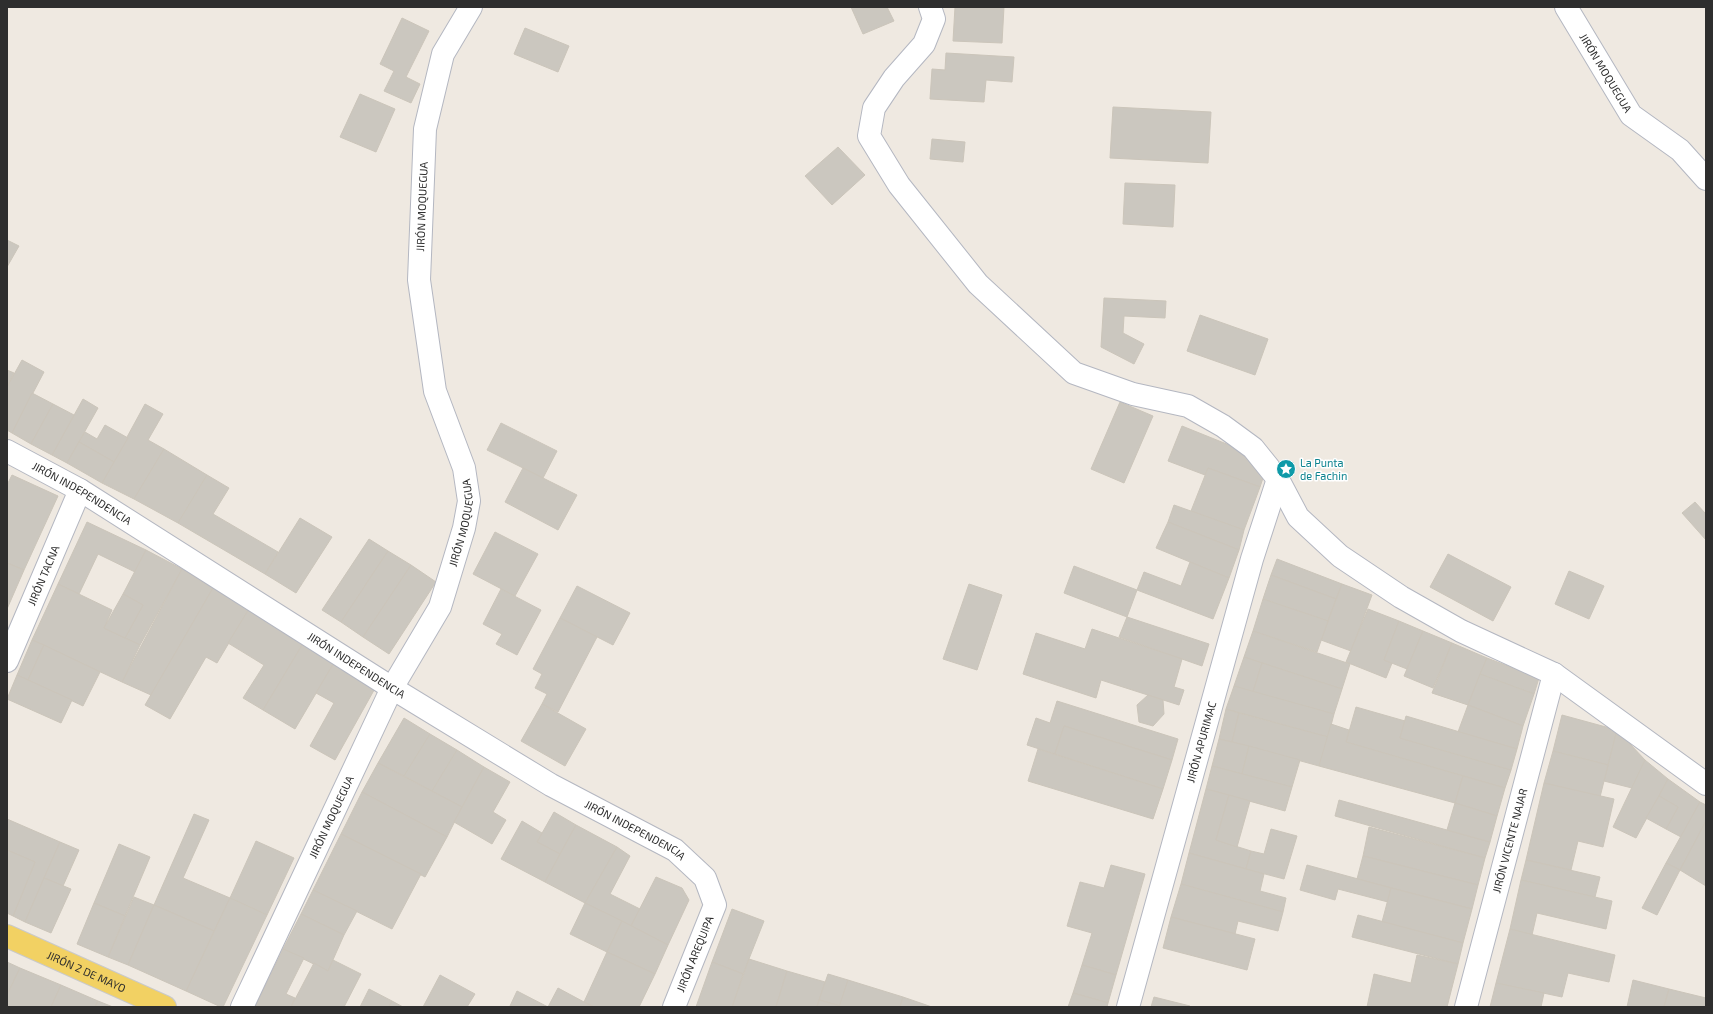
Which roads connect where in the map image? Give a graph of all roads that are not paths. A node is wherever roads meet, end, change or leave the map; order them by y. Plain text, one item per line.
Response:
1 (471, 7) edge
2 (930, 7) edge
3 (1566, 7) edge
4 (1706, 179) edge
5 (7, 451) edge
6 (1278, 479) junction
7 (80, 490) junction
8 (7, 661) edge
9 (1554, 674) junction
10 (392, 688) junction
11 (1706, 784) edge
12 (705, 878) joint
13 (7, 936) edge
14 (165, 1007) edge
15 (242, 1007) edge
16 (674, 1007) edge
17 (1128, 1007) edge
18 (1466, 1007) edge

1 - 10 street, JIRÓN MOQUEGUA
2 - 6 street
3 - 4 street, JIRÓN MOQUEGUA
5 - 7 street, JIRÓN INDEPENDENCIA
6 - 9 street
6 - 17 street, JIRÓN APURIMAC
7 - 8 street, JIRÓN TACNA
7 - 10 street, JIRÓN INDEPENDENCIA
9 - 11 street
9 - 18 street, JIRÓN VICENTE NAJAR
10 - 12 street, JIRÓN INDEPENDENCIA
10 - 15 street, JIRÓN MOQUEGUA
12 - 16 street, JIRÓN AREQUIPA
13 - 14 main road, JIRÓN 2 DE MAYO

